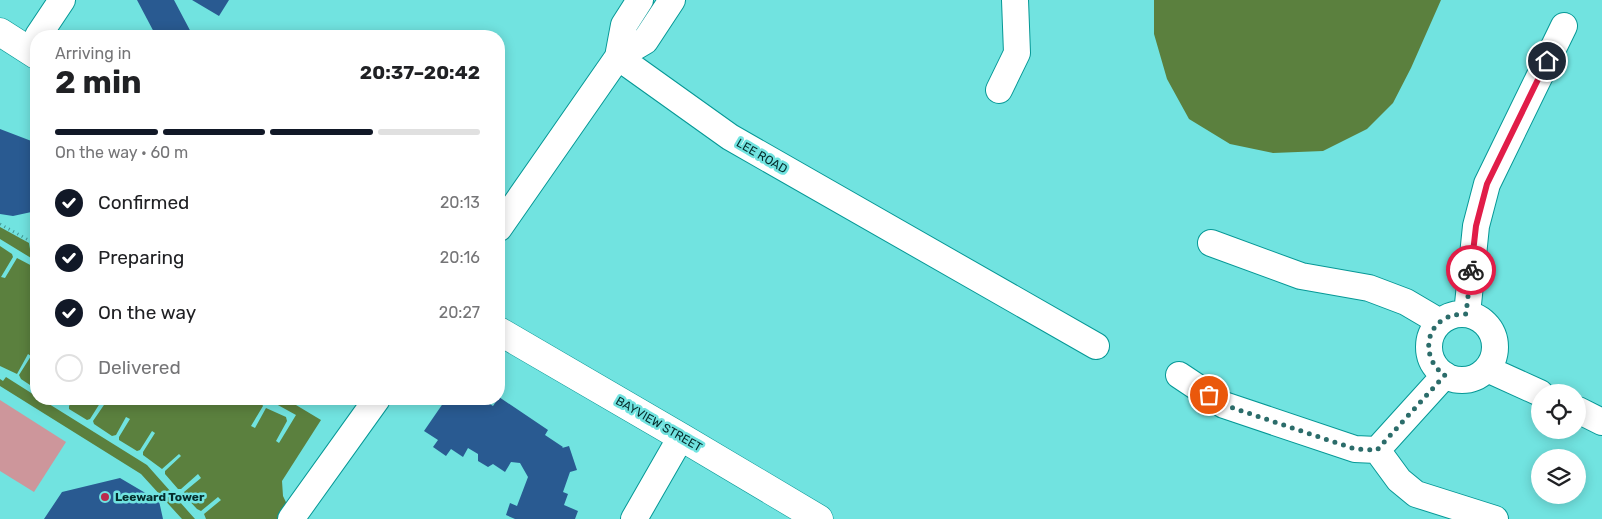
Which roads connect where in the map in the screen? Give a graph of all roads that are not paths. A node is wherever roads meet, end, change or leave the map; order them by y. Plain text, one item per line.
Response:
1 (62, 0) edge
2 (640, 0) edge
3 (672, 0) edge
4 (1015, 0) edge
5 (1564, 26) dead end
6 (44, 30) edge
7 (0, 32) edge
8 (30, 43) edge
9 (618, 57) junction
10 (999, 90) dead end
11 (505, 219) edge
12 (1211, 243) dead end
13 (1466, 314) junction
14 (1440, 322) junction
15 (505, 334) edge
16 (1096, 346) dead end
17 (1487, 369) junction
18 (1179, 375) dead end
19 (1445, 375) junction
20 (1531, 389) edge
21 (373, 405) edge
22 (1586, 414) edge
23 (1602, 422) edge
24 (682, 436) junction
25 (1377, 450) junction
26 (291, 519) edge
27 (634, 519) edge
28 (819, 519) edge
29 (1495, 519) edge

1 - 6 street
2 - 9 street
3 - 9 street
4 - 10 street
5 - 13 street
7 - 8 main road
9 - 11 street
9 - 16 street, LEE ROAD
12 - 14 street
13 - 14 street
13 - 17 street
14 - 19 street
15 - 24 main road, BAYVIEW STREET
17 - 19 street
17 - 20 street
18 - 25 street
19 - 25 street
21 - 26 street
22 - 23 street
24 - 27 street
24 - 28 main road, BAYVIEW STREET
25 - 29 street

